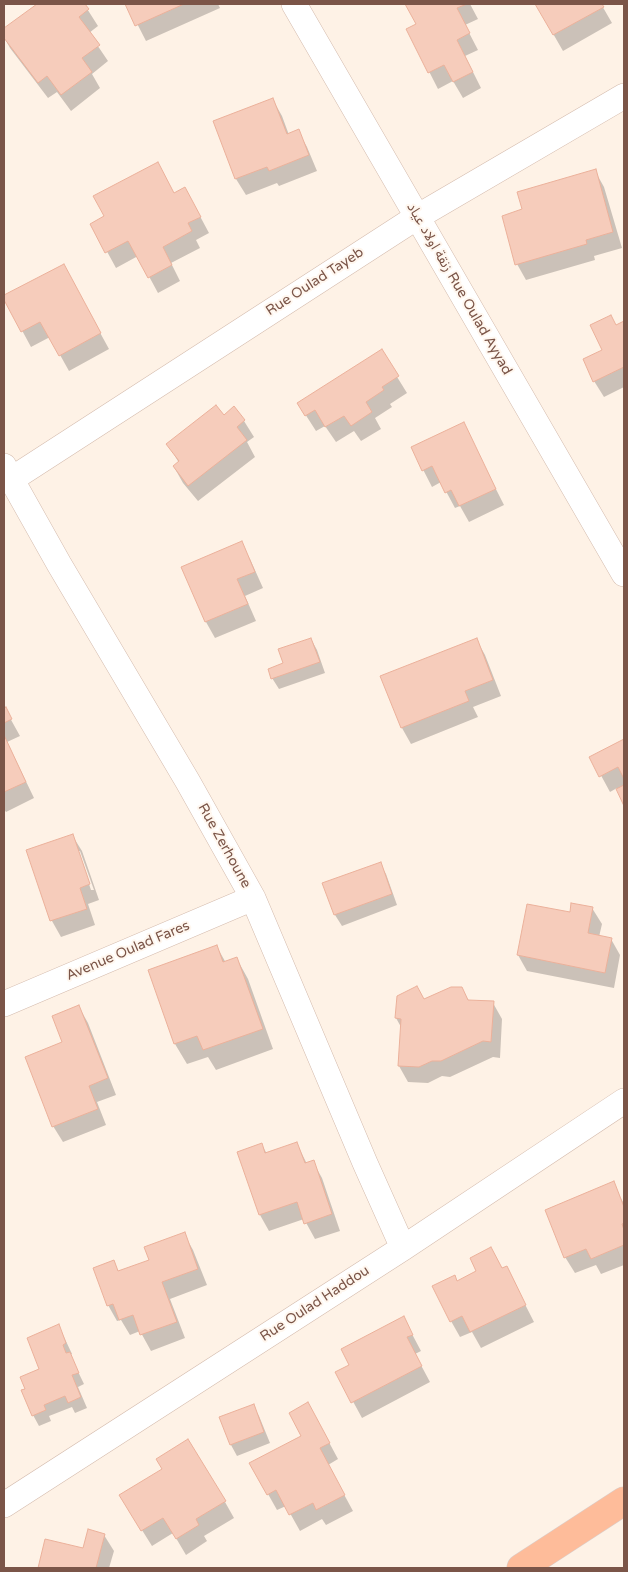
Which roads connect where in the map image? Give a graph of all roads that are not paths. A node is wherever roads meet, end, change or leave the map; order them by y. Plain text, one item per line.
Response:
1 (294, 4) edge
2 (624, 96) edge
3 (417, 217) junction
4 (8, 472) edge
5 (624, 574) edge
6 (253, 898) junction
7 (5, 999) edge
8 (624, 1101) edge
9 (403, 1248) junction
10 (624, 1501) edge
11 (4, 1505) edge
12 (521, 1568) edge

1 - 3 street, زنقة اولاد عياد Rue Oulad Ayyad
2 - 3 street, Rue Oulad Tayeb
3 - 4 street, Rue Oulad Tayeb
3 - 5 street, زنقة اولاد عياد Rue Oulad Ayyad
4 - 6 street, Rue Zerhoune
6 - 7 street, Avenue Oulad Fares
6 - 9 street, Rue Zerhoune
8 - 9 street, Rue Oulad Haddou
9 - 11 street, Rue Oulad Haddou
10 - 12 highway

